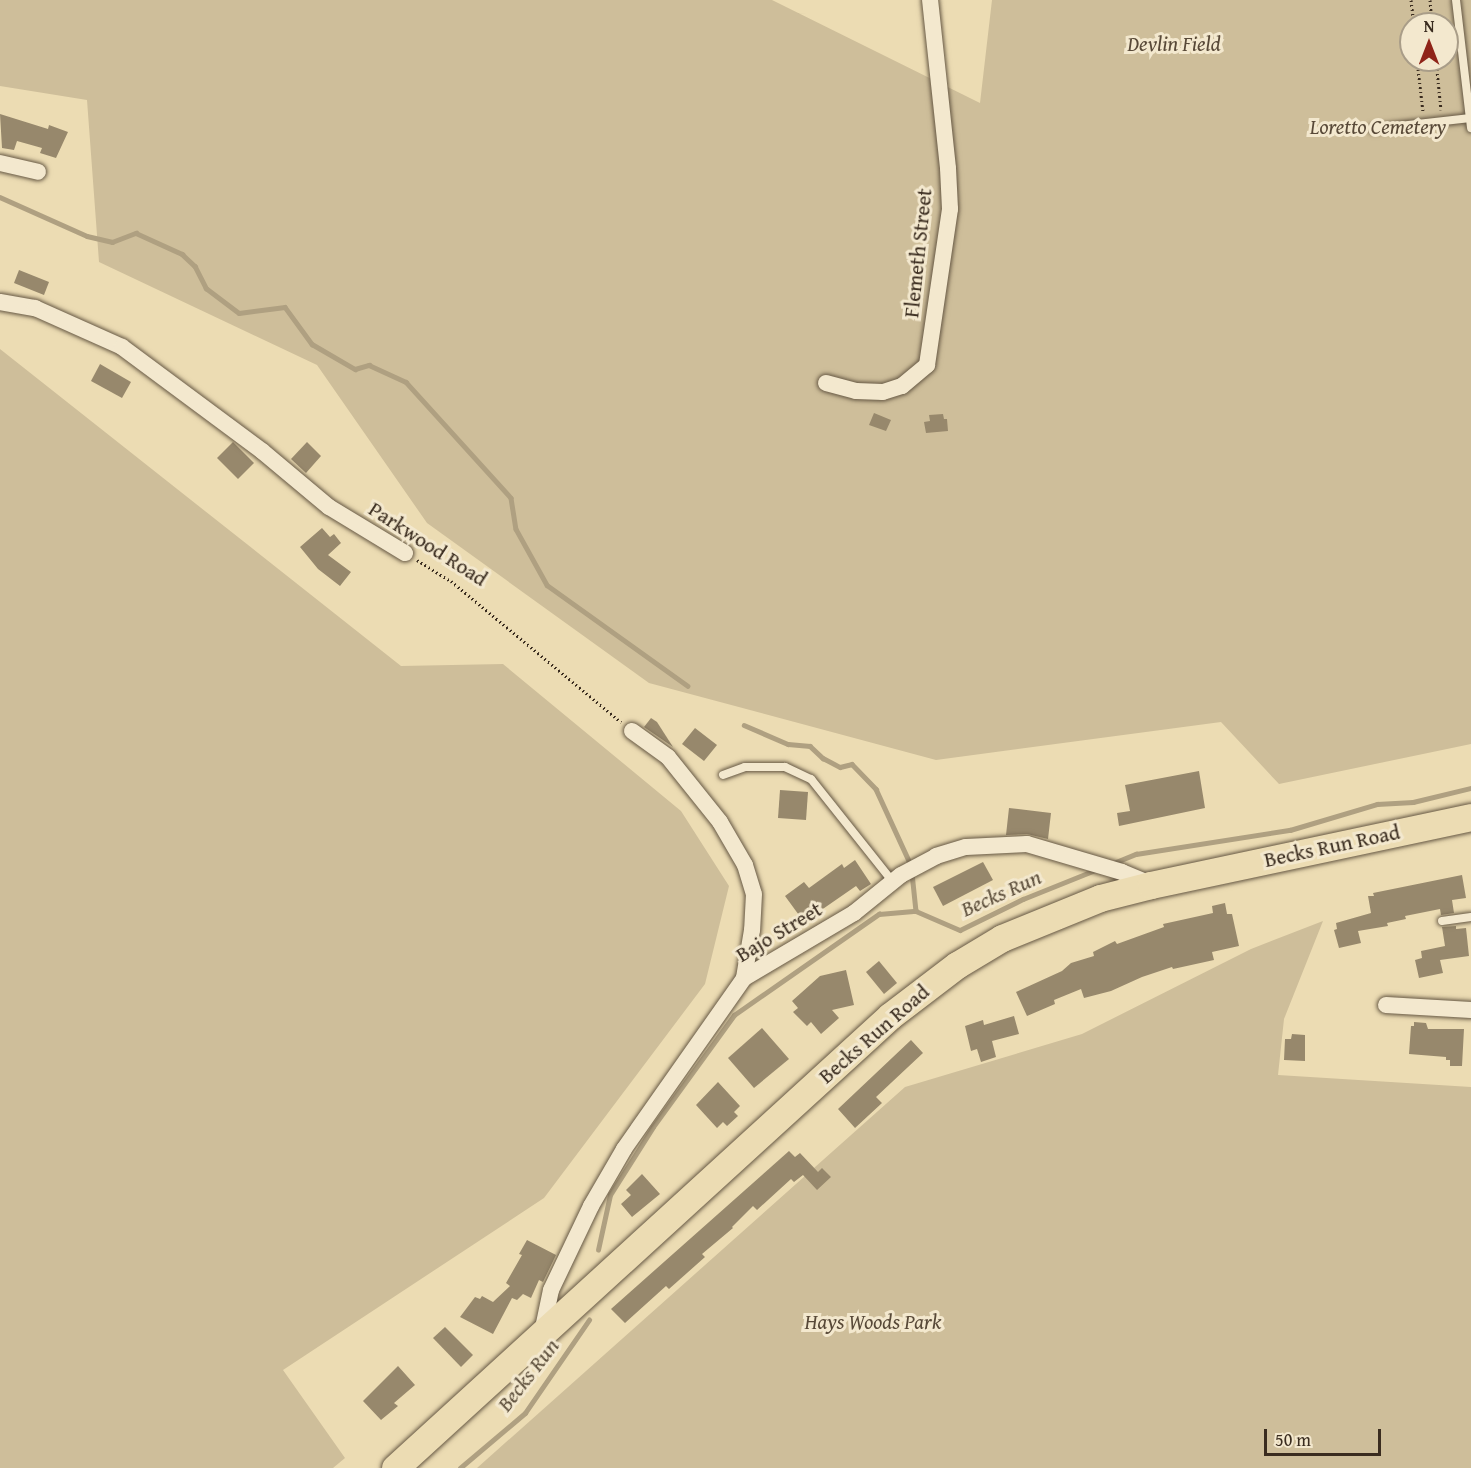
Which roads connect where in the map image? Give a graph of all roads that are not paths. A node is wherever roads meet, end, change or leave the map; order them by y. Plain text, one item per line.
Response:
1 (930, 0) edge
2 (1456, 0) edge
3 (1470, 117) edge
4 (1471, 128) edge
5 (1373, 129) dead end
6 (0, 163) edge
7 (38, 172) dead end
8 (0, 291) edge
9 (0, 302) edge
10 (35, 308) junction
11 (826, 383) dead end
12 (405, 553) road end
13 (632, 731) road end
14 (723, 775) dead end
15 (1471, 817) edge
16 (897, 879) junction
17 (1152, 885) junction
18 (1471, 917) edge
19 (1442, 921) dead end
20 (744, 978) junction
21 (1386, 1005) dead end
22 (1471, 1010) edge
23 (541, 1337) junction
24 (395, 1468) edge

1 - 11 street, Flemeth Street
2 - 3 lane
3 - 4 lane
3 - 5 lane
6 - 7 street
8 - 10 street
9 - 10 street, Parkwood Road
10 - 12 street, Parkwood Road
13 - 20 street
14 - 16 lane
15 - 17 main road, Becks Run Road
16 - 17 street, Bajo Street
16 - 20 street, Bajo Street
17 - 23 main road, Becks Run Road
18 - 19 lane
20 - 23 street, Bajo Street
21 - 22 street
23 - 24 main road, Becks Run Road

